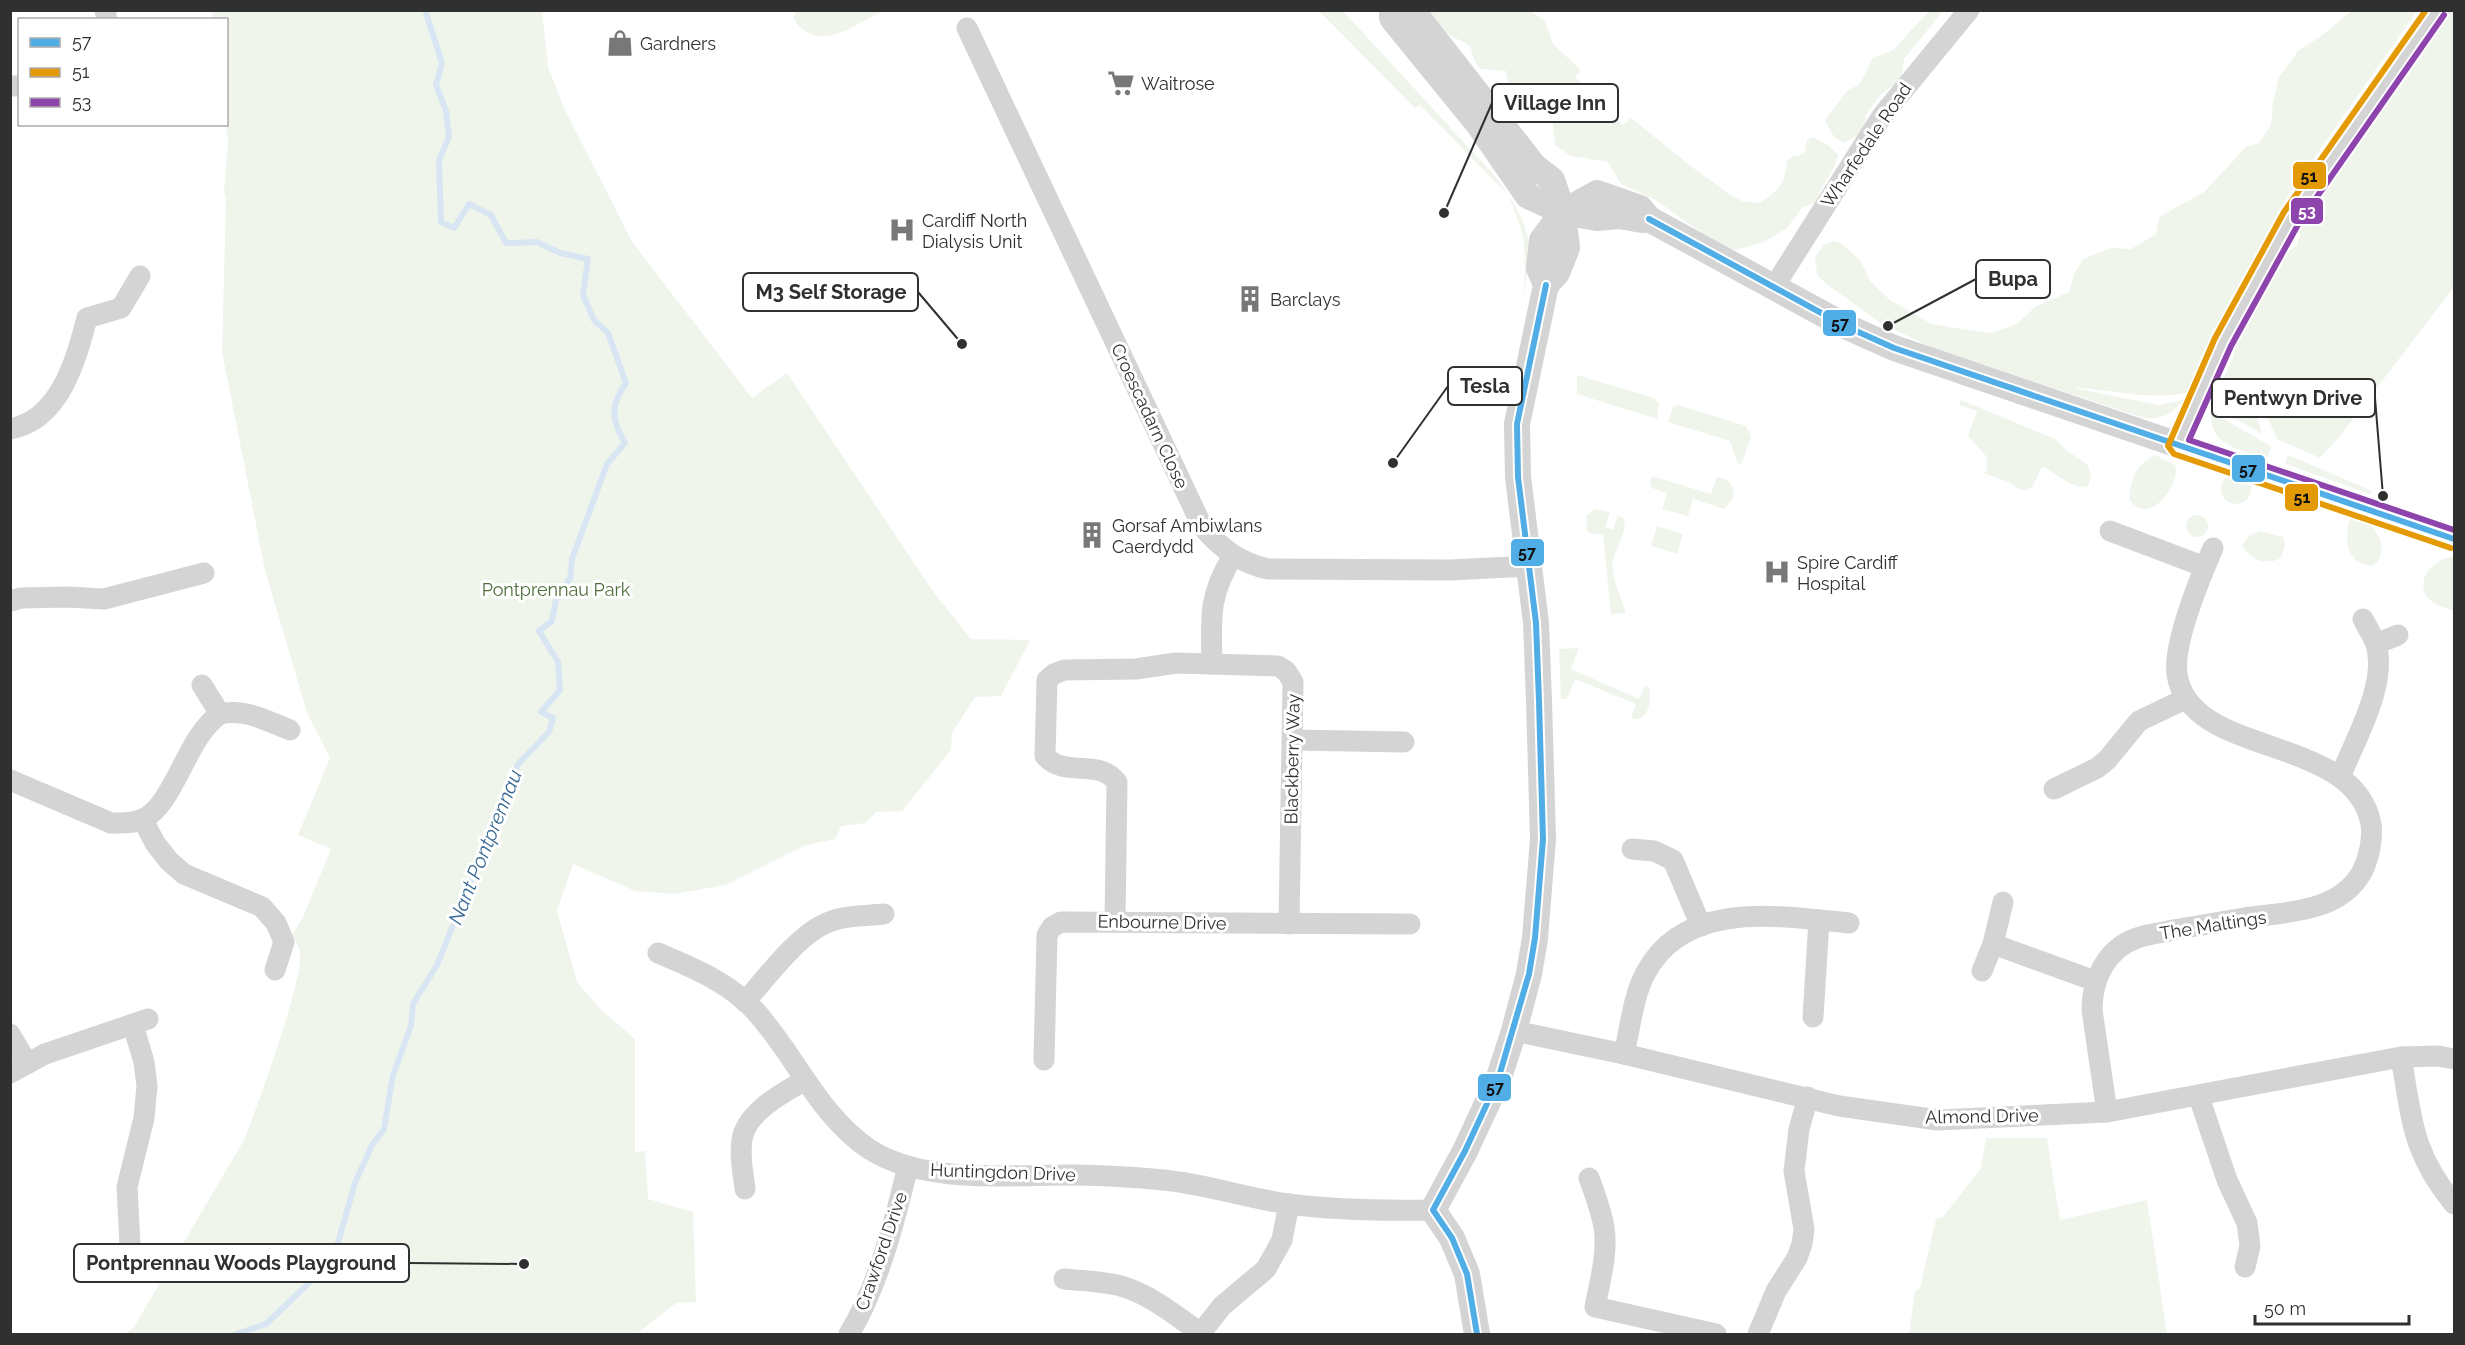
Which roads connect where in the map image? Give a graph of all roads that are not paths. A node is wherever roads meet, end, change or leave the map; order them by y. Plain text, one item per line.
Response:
1 (1392, 10) edge
2 (1412, 10) edge
3 (1969, 10) edge
4 (2437, 10) edge
5 (967, 28) dead end
6 (1563, 212) junction
7 (140, 276) dead end
8 (1774, 287) junction
9 (10, 429) edge
10 (2177, 445) junction
11 (2110, 531) dead end
12 (2454, 538) edge
13 (1233, 556) junction
14 (1531, 566) junction
15 (204, 573) dead end
16 (10, 601) edge
17 (2363, 619) dead end
18 (2398, 635) dead end
19 (2376, 644) junction
20 (1212, 664) junction
21 (202, 686) dead end
22 (2185, 699) junction
23 (220, 714) junction
24 (290, 730) dead end
25 (1293, 740) junction
26 (1404, 742) dead end
27 (2340, 777) junction
28 (10, 780) edge
29 (2054, 789) dead end
30 (142, 820) junction
31 (1632, 849) dead end
32 (2003, 902) dead end
33 (884, 914) dead end
34 (1819, 920) junction
35 (1115, 922) junction
36 (1849, 923) dead end
37 (1289, 924) junction
38 (1410, 924) dead end
39 (1701, 926) junction
40 (1993, 944) junction
41 (657, 953) dead end
42 (275, 970) dead end
43 (1982, 970) dead end
44 (2095, 981) junction
45 (745, 1002) junction
46 (1813, 1017) dead end
47 (1514, 1031) junction
48 (10, 1034) edge
49 (1624, 1054) junction
50 (2401, 1058) junction
51 (2454, 1059) edge
52 (1044, 1060) dead end
53 (19, 1068) edge
54 (805, 1080) junction
55 (1808, 1097) junction
56 (2199, 1097) junction
57 (2107, 1112) junction
58 (908, 1166) junction
59 (1589, 1178) dead end
60 (745, 1189) dead end
61 (1289, 1204) junction
62 (2454, 1204) edge
63 (1433, 1210) junction
64 (131, 1264) dead end
65 (2245, 1268) dead end
66 (1064, 1279) dead end
67 (1201, 1334) edge
68 (849, 1335) edge
69 (1477, 1335) edge
70 (1716, 1335) edge
71 (1758, 1335) edge

1 - 6 street
2 - 6 street
3 - 8 street, Wharfedale Road
4 - 10 street
5 - 13 street, Croescadarn Close
6 - 8 street
6 - 14 street
7 - 9 street
8 - 10 street
10 - 12 street
11 - 22 street
13 - 14 street, Croescadarn Close
13 - 20 street
14 - 47 street
15 - 16 street
17 - 19 street
18 - 19 street
19 - 27 street
20 - 25 street, Blackberry Way
20 - 35 street, Blackberry Way
21 - 23 street
22 - 27 street, The Maltings
22 - 29 street
23 - 24 street
23 - 30 street
25 - 26 street
25 - 37 street, Blackberry Way
27 - 44 street, The Maltings
28 - 30 street
30 - 42 street
31 - 39 street
32 - 40 street
33 - 45 street
34 - 36 street
34 - 39 street
34 - 46 street
35 - 37 street, Enbourne Drive
35 - 52 street, Enbourne Drive
37 - 38 street, Enbourne Drive
39 - 49 street
40 - 43 street
40 - 44 street
41 - 45 street, Huntingdon Drive
44 - 57 street, The Maltings
45 - 54 street, Huntingdon Drive
47 - 49 street, Almond Drive
47 - 63 street
48 - 53 street
49 - 55 street, Almond Drive
50 - 51 street, Almond Drive
50 - 56 street, Almond Drive
50 - 62 street
53 - 64 street
54 - 58 street, Huntingdon Drive
54 - 60 street
55 - 57 street, Almond Drive
55 - 71 street
56 - 57 street, Almond Drive
56 - 65 street
58 - 61 street, Huntingdon Drive
58 - 68 street, Crawford Drive
59 - 70 street
61 - 63 street, Huntingdon Drive
61 - 67 street
63 - 69 street
66 - 67 street

